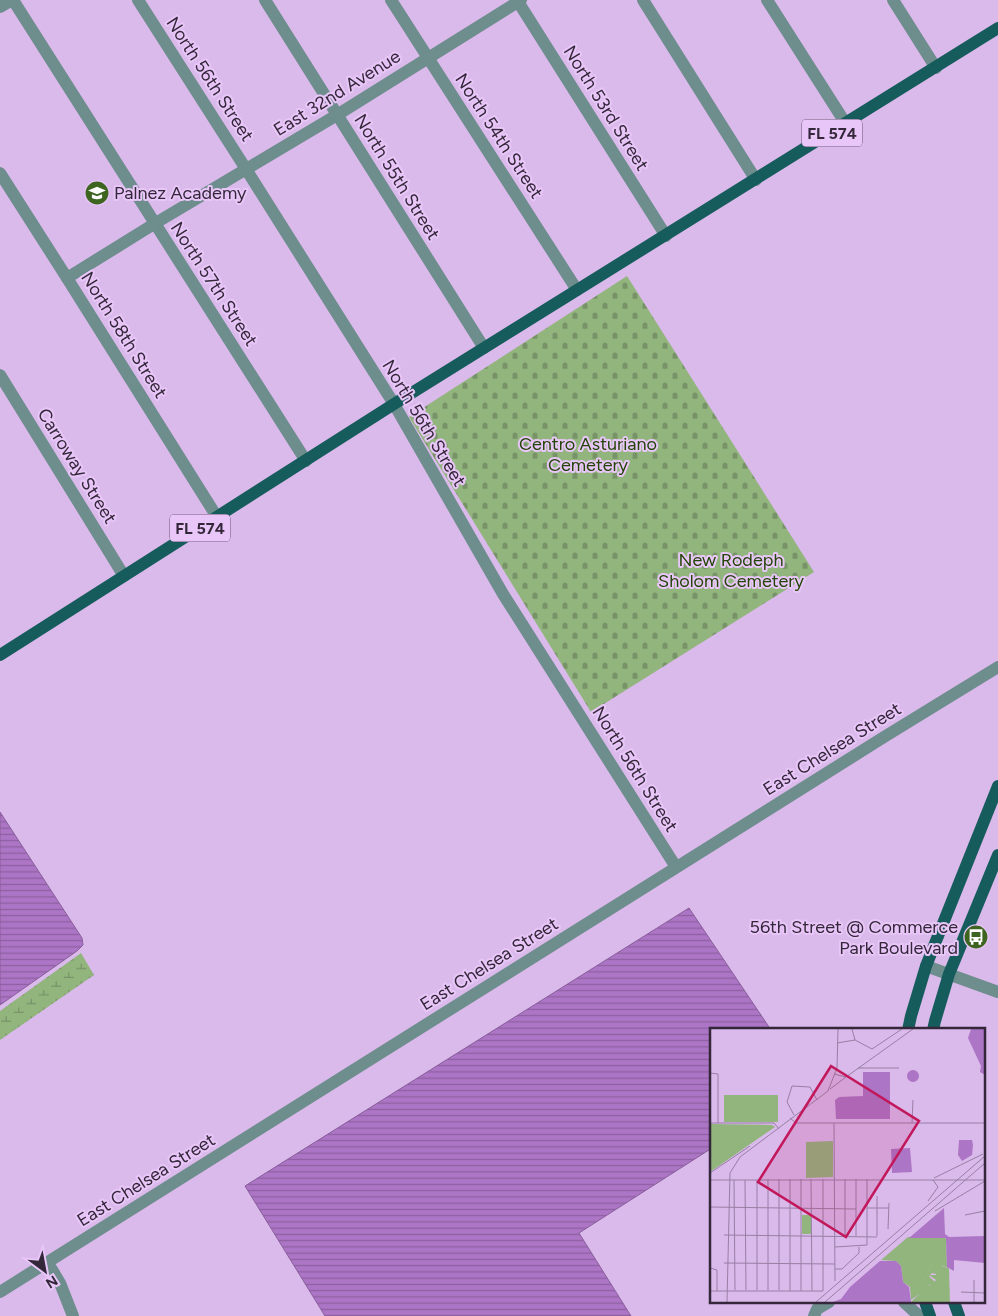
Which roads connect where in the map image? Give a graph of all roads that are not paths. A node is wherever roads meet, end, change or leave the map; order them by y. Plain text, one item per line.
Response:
1 (12, 0) edge
2 (138, 0) edge
3 (265, 0) edge
4 (391, 0) edge
5 (642, 0) edge
6 (767, 0) edge
7 (893, 0) edge
8 (519, 1) edge
9 (0, 7) edge
10 (998, 28) edge
11 (428, 58) junction
12 (936, 68) junction
13 (337, 115) junction
14 (846, 124) junction
15 (246, 169) junction
16 (0, 173) edge
17 (756, 180) junction
18 (154, 224) junction
19 (666, 236) junction
20 (67, 278) junction
21 (577, 290) junction
22 (484, 348) junction
23 (0, 375) edge
24 (394, 404) junction
25 (306, 461) junction
26 (217, 517) junction
27 (124, 576) junction
28 (0, 655) edge
29 (998, 667) edge
30 (998, 674) edge
31 (980, 678) junction
32 (998, 786) edge
33 (998, 855) edge
34 (676, 867) junction
35 (926, 966) junction
36 (949, 974) junction
37 (998, 992) edge
38 (908, 1028) edge
39 (933, 1028) edge
40 (48, 1263) junction
41 (0, 1292) edge
42 (906, 1304) edge
43 (926, 1304) edge
44 (955, 1304) edge
45 (73, 1316) edge
46 (919, 1316) edge
47 (930, 1316) edge
48 (959, 1316) edge

1 - 9 street
1 - 18 street, North 57th Street
2 - 15 street, North 56th Street
3 - 13 street, North 55th Street
4 - 11 street, North 54th Street
5 - 17 street
6 - 14 street
7 - 12 street
8 - 11 street, East 32nd Avenue
8 - 19 street, North 53rd Street
10 - 12 main road, FL 574
11 - 13 street, East 32nd Avenue
11 - 21 street, North 54th Street
12 - 14 main road, FL 574
13 - 15 street, East 32nd Avenue
13 - 22 street, North 55th Street
14 - 17 main road, FL 574
15 - 18 street, East 32nd Avenue
15 - 24 street, North 56th Street
16 - 20 street, North 58th Street
17 - 19 main road, FL 574
18 - 20 street, East 32nd Avenue
18 - 25 street, North 57th Street
19 - 21 main road, FL 574
20 - 26 street, North 58th Street
21 - 22 main road, FL 574
22 - 24 main road, FL 574
23 - 27 street, Carroway Street
24 - 25 main road, FL 574
24 - 34 street, North 56th Street
25 - 26 main road, FL 574
26 - 27 main road, FL 574
27 - 28 main road, FL 574
29 - 31 street, East Chelsea Street
30 - 31 street
31 - 34 street, East Chelsea Street
32 - 35 main road
33 - 36 main road
34 - 40 street, East Chelsea Street
35 - 36 street
35 - 38 main road
36 - 37 street
36 - 39 main road
40 - 41 street, East Chelsea Street
40 - 45 street
42 - 46 street
43 - 47 main road
44 - 48 main road

